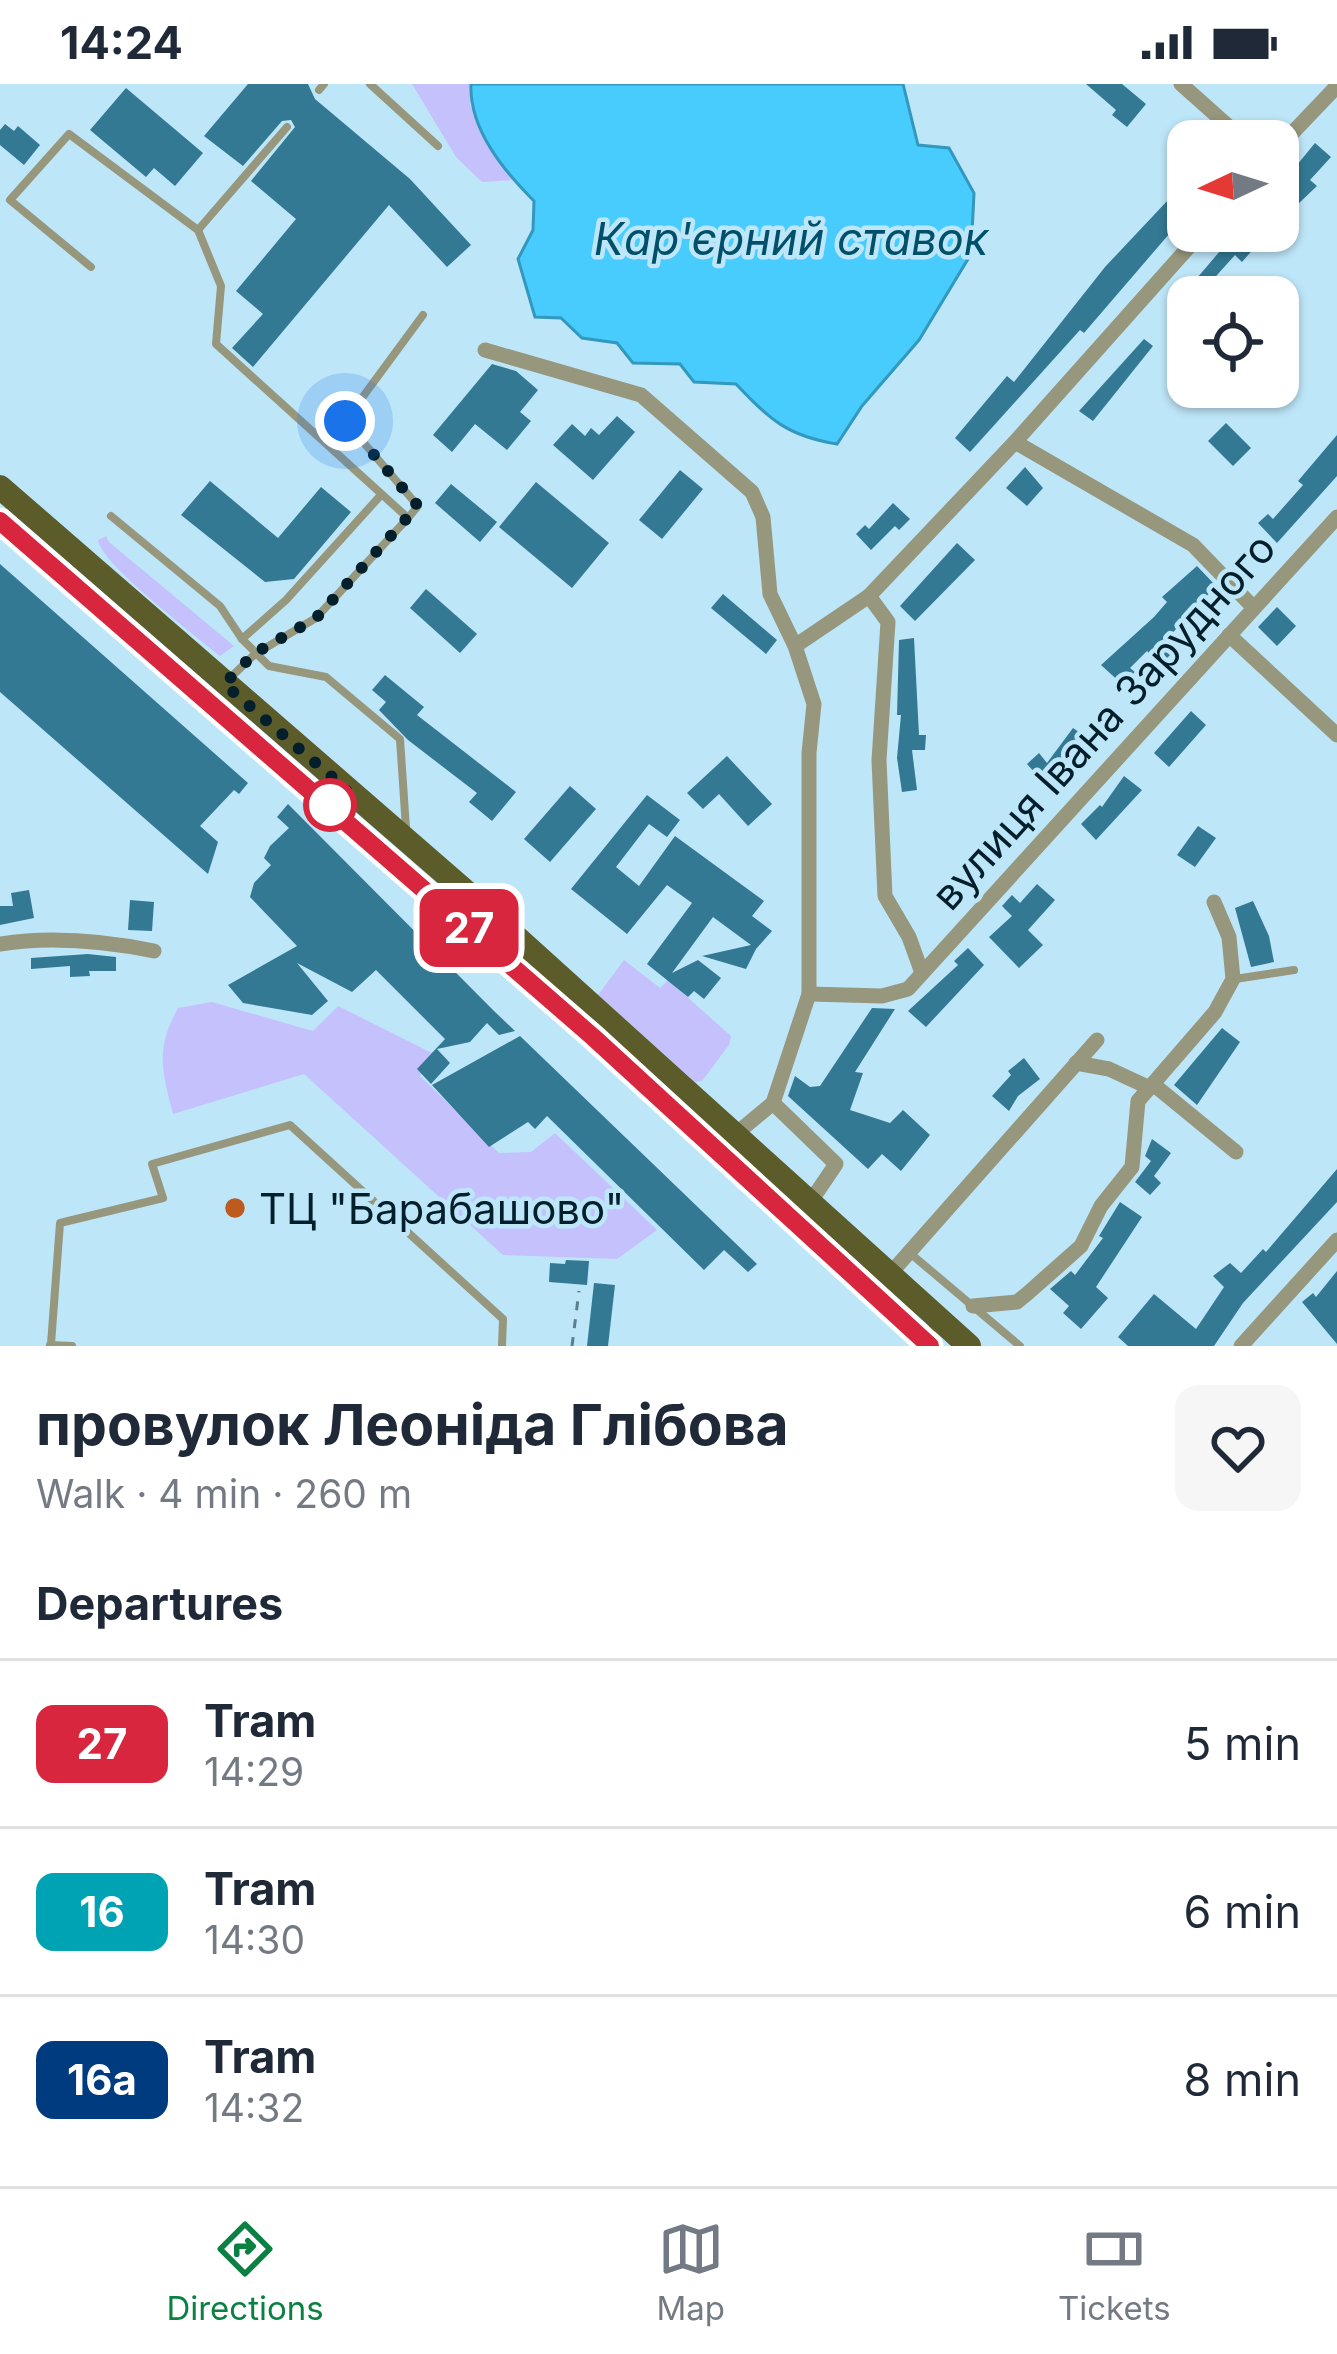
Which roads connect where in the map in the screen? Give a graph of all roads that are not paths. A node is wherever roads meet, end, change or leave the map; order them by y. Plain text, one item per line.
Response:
1 (370, 84) edge
2 (1180, 84) edge
3 (1337, 86) edge
4 (1222, 120) edge
5 (1299, 126) edge
6 (287, 127) dead end
7 (438, 146) dead end
8 (0, 191) edge
9 (10, 200) junction
10 (198, 230) junction
11 (1184, 252) edge
12 (91, 267) dead end
13 (423, 315) dead end
14 (485, 350) dead end
15 (1015, 442) junction
16 (0, 487) edge
17 (381, 495) junction
18 (111, 516) dead end
19 (1337, 517) edge
20 (408, 518) junction
21 (868, 596) junction
22 (1254, 608) junction
23 (1229, 634) junction
24 (242, 639) junction
25 (795, 646) junction
26 (255, 653) junction
27 (224, 684) junction
28 (1337, 735) edge
29 (407, 841) junction
30 (1214, 902) dead end
31 (0, 944) edge
32 (154, 951) dead end
33 (1294, 970) dead end
34 (922, 973) junction
35 (1233, 979) junction
36 (809, 994) junction
37 (1096, 1040) dead end
38 (1076, 1063) junction
39 (1151, 1086) junction
40 (773, 1103) junction
41 (736, 1133) junction
42 (1236, 1152) dead end
43 (811, 1201) junction
44 (1337, 1240) edge
45 (910, 1252) junction
46 (890, 1274) junction
47 (973, 1306) junction
48 (940, 1319) junction
49 (50, 1345) edge
50 (72, 1346) edge
51 (502, 1346) edge
52 (918, 1346) edge
53 (969, 1346) edge
54 (1020, 1346) edge
55 (1241, 1346) edge

1 - 7 lane
2 - 4 street
3 - 5 street
6 - 10 lane
8 - 9 lane
9 - 10 lane
9 - 12 lane
10 - 17 lane
11 - 15 street
13 - 20 lane
14 - 25 street
15 - 21 street
15 - 22 street
16 - 27 main road
17 - 20 lane
17 - 24 lane
18 - 24 lane
19 - 22 street, вулиця Івана Зарудного
20 - 26 lane
21 - 25 street
21 - 34 street
22 - 23 street, вулиця Івана Зарудного
23 - 28 street
23 - 34 street, вулиця Івана Зарудного
24 - 26 lane
25 - 36 street
26 - 27 lane
26 - 29 lane
27 - 29 main road
29 - 41 main road
30 - 35 street
31 - 32 street
33 - 35 lane
34 - 36 street
35 - 39 street
36 - 40 street
37 - 38 street
38 - 39 street
38 - 45 street
39 - 42 street
39 - 47 street
40 - 41 street
40 - 43 street
41 - 43 main road
43 - 46 main road
44 - 55 street
45 - 46 street
45 - 47 lane
46 - 48 main road
47 - 54 lane
48 - 52 lane
48 - 53 main road
49 - 50 lane
49 - 51 lane

